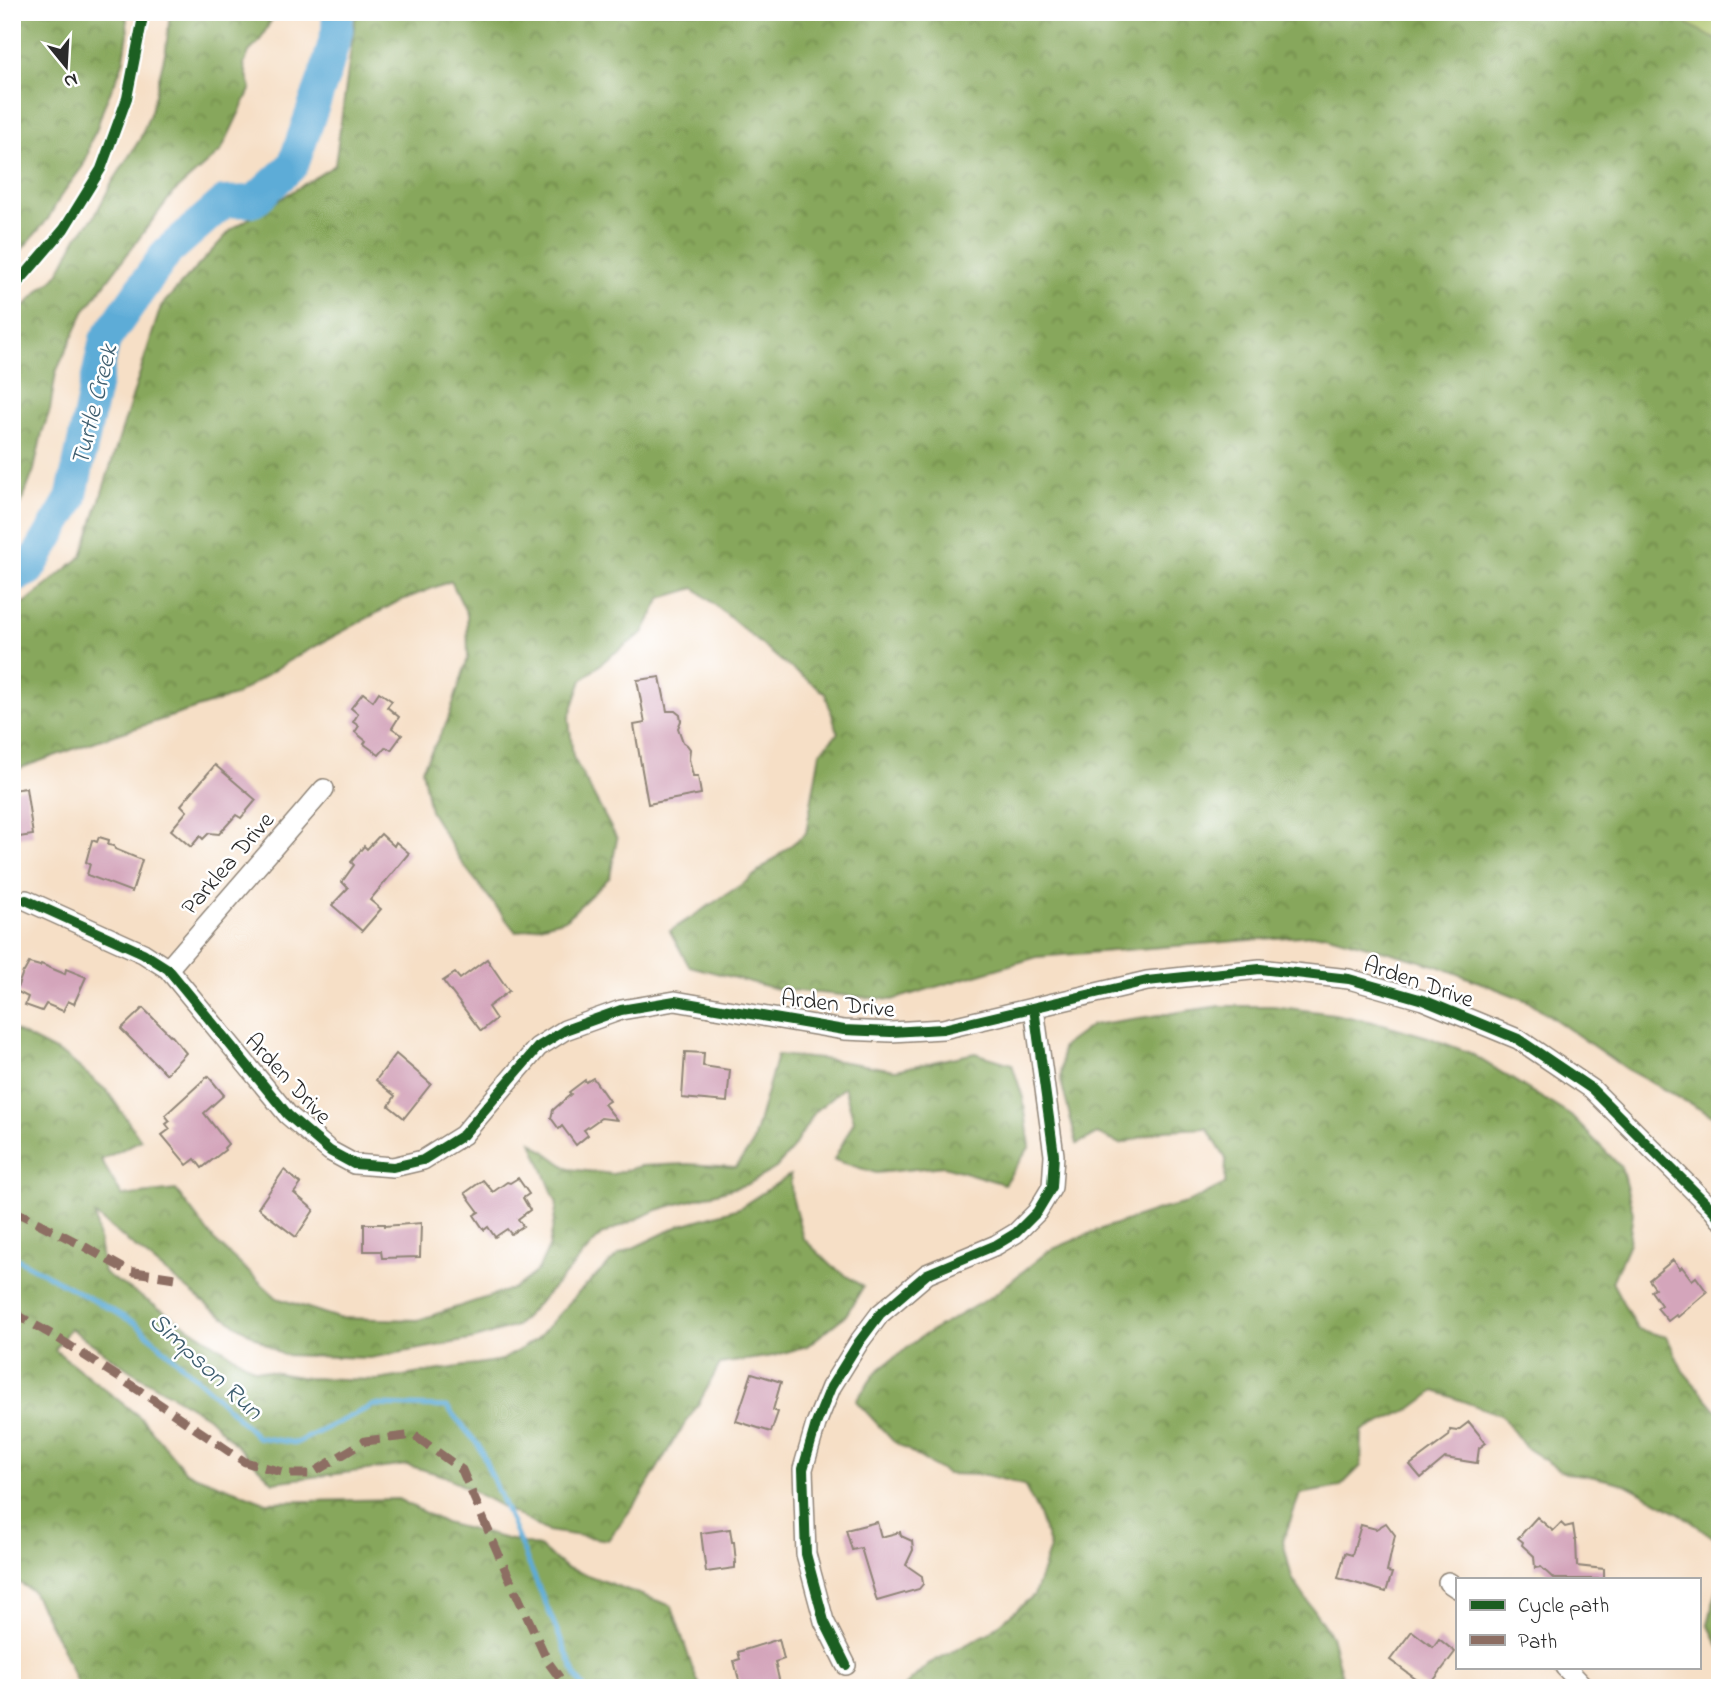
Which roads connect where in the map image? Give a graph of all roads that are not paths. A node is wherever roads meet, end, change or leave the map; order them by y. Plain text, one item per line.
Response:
1 (324, 789) dead end
2 (26, 900) dead end
3 (168, 969) junction
4 (1034, 1008) junction
5 (1720, 1219) edge
6 (846, 1665) dead end
7 (1566, 1668) edge
8 (1585, 1688) edge

1 - 3 street, Parklea Drive
2 - 3 street, Arden Drive
3 - 4 street, Arden Drive
4 - 5 street, Arden Drive
4 - 6 street
7 - 8 street

